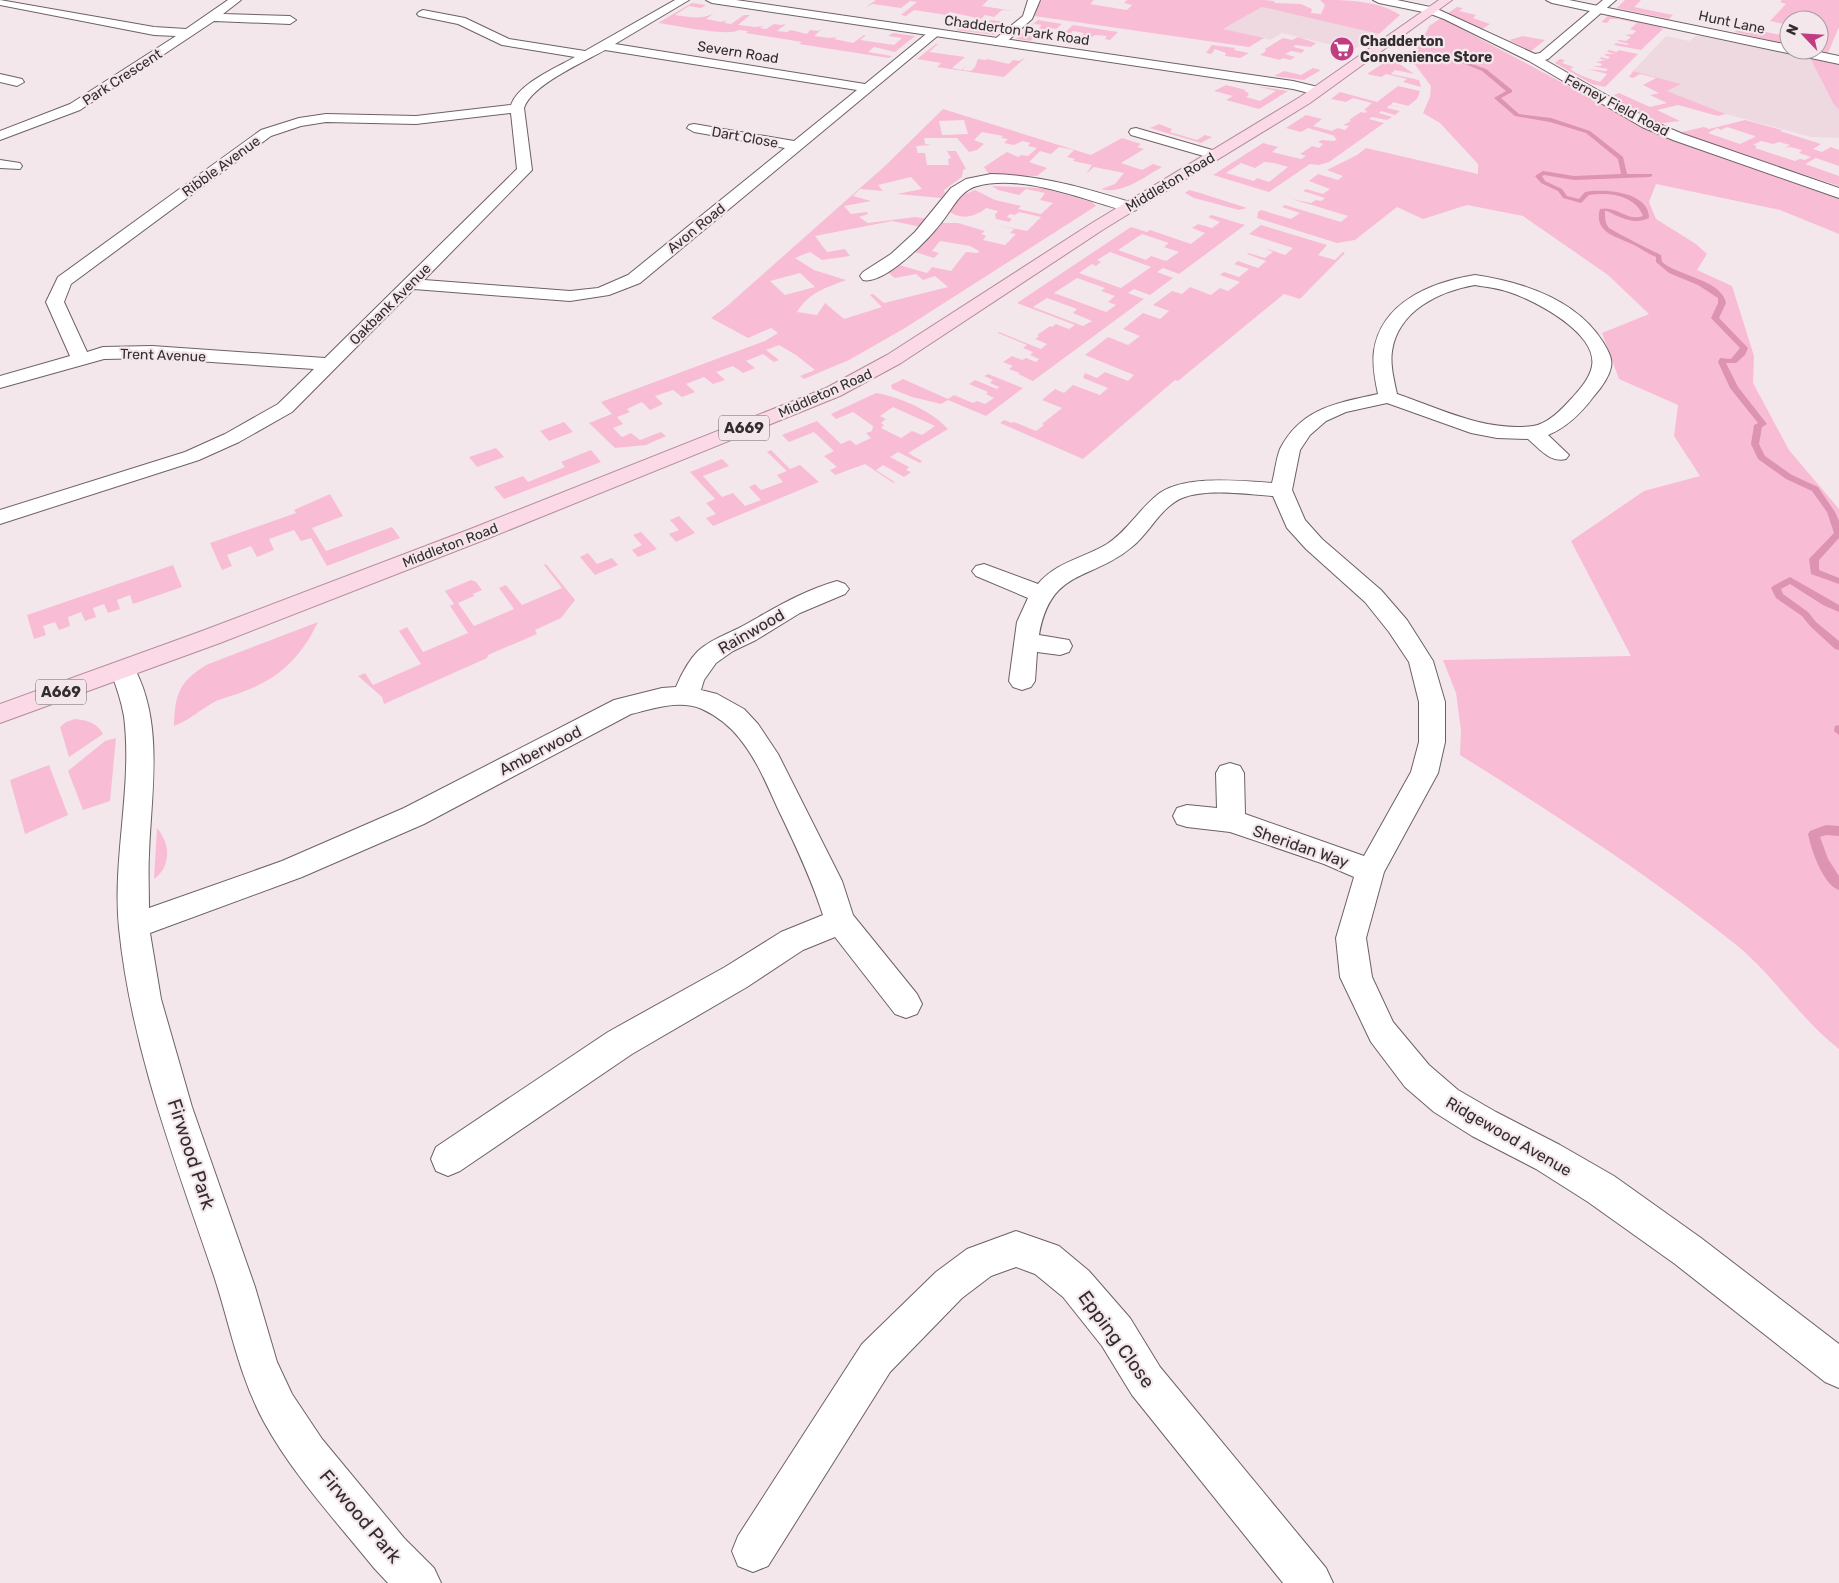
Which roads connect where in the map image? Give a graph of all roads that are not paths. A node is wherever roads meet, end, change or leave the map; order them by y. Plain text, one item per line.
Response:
1 (235, 0) edge
2 (683, 0) edge
3 (712, 0) edge
4 (1034, 0) edge
5 (1379, 0) edge
6 (1446, 0) edge
7 (1552, 0) edge
8 (1610, 0) edge
9 (0, 2) edge
10 (1431, 10) junction
11 (1599, 10) junction
12 (423, 14) dead end
13 (211, 17) junction
14 (290, 20) dead end
15 (189, 33) junction
16 (935, 33) junction
17 (999, 42) junction
18 (604, 46) junction
19 (1779, 48) edge
20 (587, 55) junction
21 (1533, 58) junction
22 (1, 79) edge
23 (17, 82) dead end
24 (867, 88) junction
25 (1317, 91) junction
26 (517, 108) junction
27 (694, 128) dead end
28 (1136, 132) dead end
29 (0, 136) edge
30 (796, 146) junction
31 (1214, 156) junction
32 (1839, 193) edge
33 (1130, 207) junction
34 (871, 258) dead end
35 (889, 264) junction
36 (869, 276) dead end
37 (410, 284) junction
38 (81, 359) junction
39 (330, 364) junction
40 (0, 382) edge
41 (1388, 397) junction
42 (1534, 433) junction
43 (1559, 455) dead end
44 (1281, 490) junction
45 (0, 517) edge
46 (984, 571) dead end
47 (837, 589) dead end
48 (1040, 594) junction
49 (1026, 642) junction
50 (1060, 646) dead end
51 (123, 670) junction
52 (1022, 681) dead end
53 (686, 696) junction
54 (0, 714) edge
55 (1230, 773) dead end
56 (1187, 816) dead end
57 (1231, 821) junction
58 (1370, 871) junction
59 (840, 921) junction
60 (134, 926) junction
61 (906, 1004) dead end
62 (448, 1159) dead end
63 (1839, 1368) edge
64 (753, 1551) dead end
65 (1309, 1582) edge
66 (419, 1583) edge

1 - 13 street, Park Crescent
2 - 18 street
3 - 16 street, Chadderton Park Road
4 - 17 street
5 - 10 street, Ferney Field Road
6 - 10 main road, Middleton Road / A669
7 - 11 street, Hunt Lane
8 - 11 street
9 - 15 street
10 - 21 street, Ferney Field Road
10 - 25 main road, Middleton Road / A669
11 - 19 street, Hunt Lane
11 - 21 street
12 - 20 street
13 - 14 street
13 - 15 street, Park Crescent
15 - 29 street, Park Crescent
16 - 17 street, Chadderton Park Road
16 - 24 street, Avon Road
17 - 25 street, Chadderton Park Road
18 - 20 street
18 - 24 street, Severn Road
20 - 26 street
21 - 32 street, Ferney Field Road
22 - 23 street
24 - 30 street, Avon Road
25 - 31 main road, Middleton Road / A669
26 - 37 street, Oakbank Avenue
26 - 38 street, Ribble Avenue
27 - 30 street, Dart Close
28 - 31 street
30 - 37 street, Avon Road
31 - 33 main road, Middleton Road / A669
33 - 35 street
33 - 51 main road, Middleton Road / A669
34 - 35 street
35 - 36 street
37 - 39 street, Oakbank Avenue
38 - 39 street, Trent Avenue
38 - 40 street, Trent Avenue
39 - 45 street, Oakbank Avenue
41 - 42 street
41 - 42 street
41 - 44 street
42 - 43 street
44 - 48 street
44 - 58 street, Ridgewood Avenue
46 - 48 street
47 - 53 street, Rainwood
48 - 49 street
49 - 50 street
49 - 52 street
51 - 54 main road, Middleton Road / A669
51 - 60 street, Firwood Park
53 - 59 street, Amberwood
53 - 60 street, Amberwood
55 - 57 street, Sheridan Way
56 - 57 street, Sheridan Way
57 - 58 street, Sheridan Way
58 - 63 street, Ridgewood Avenue
59 - 61 street, Amberwood
59 - 62 street
60 - 66 street, Firwood Park
64 - 65 street, Epping Close

